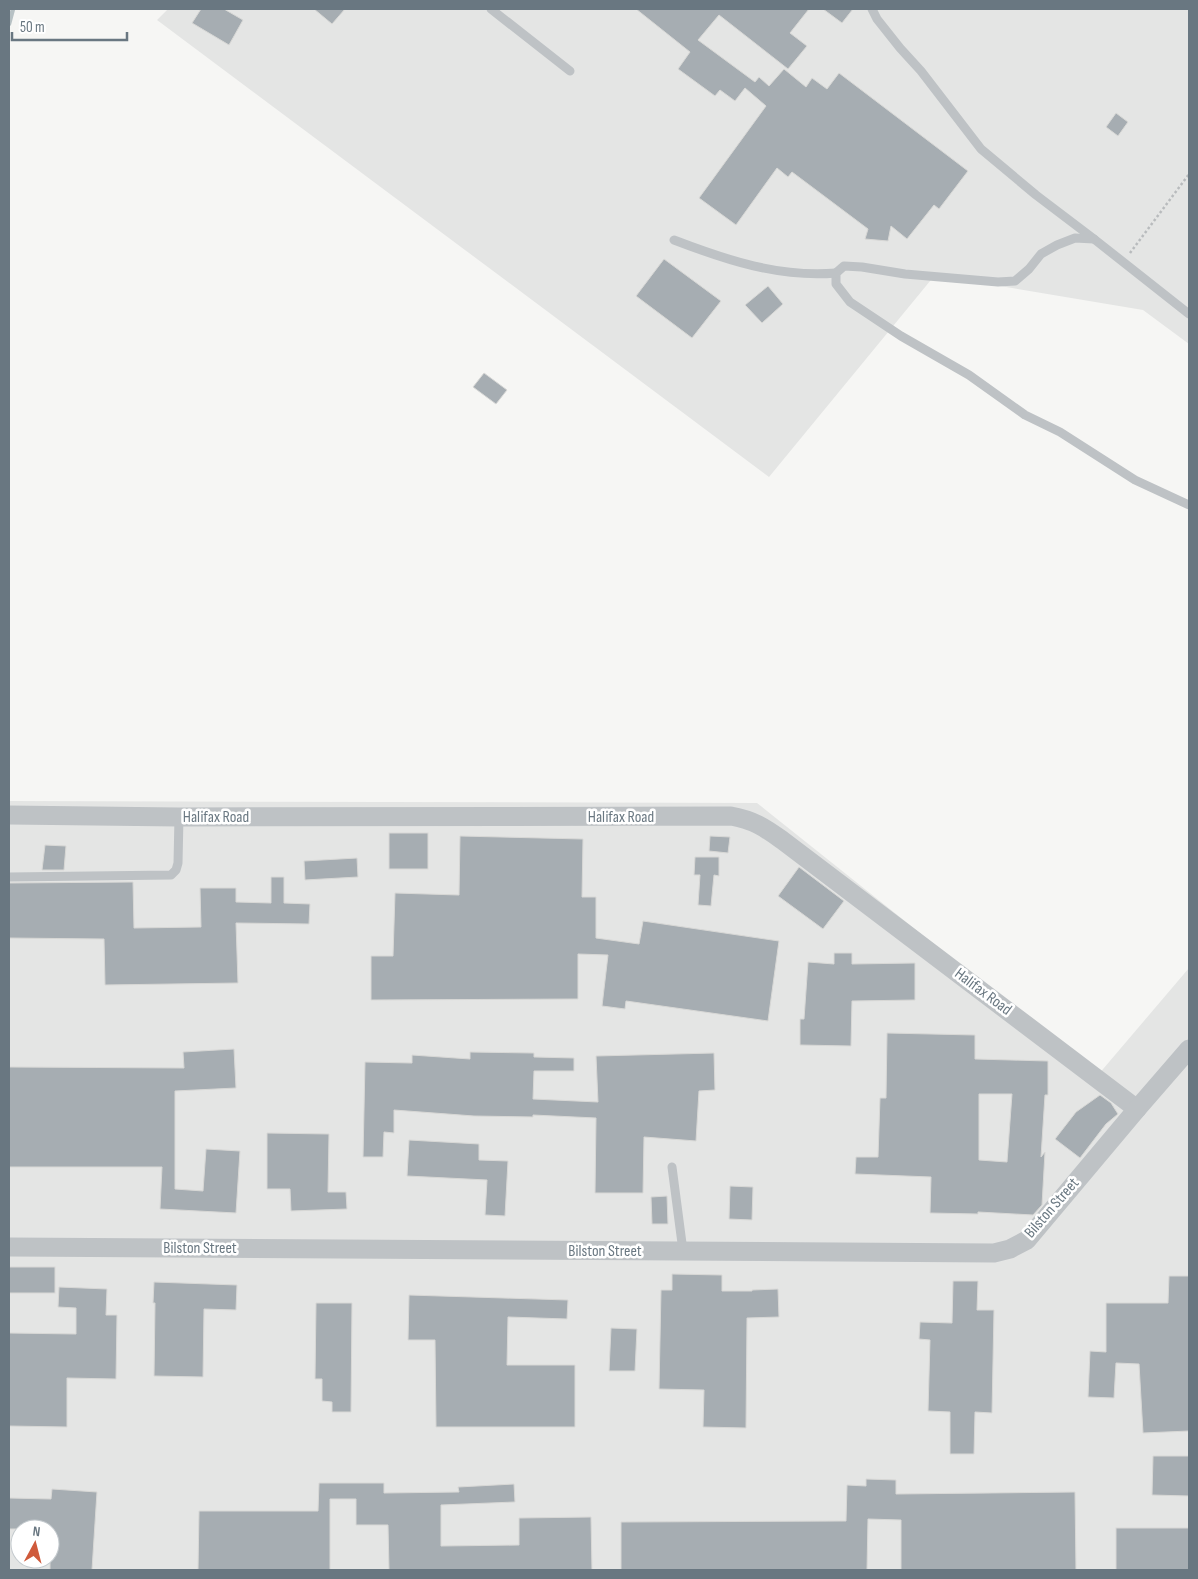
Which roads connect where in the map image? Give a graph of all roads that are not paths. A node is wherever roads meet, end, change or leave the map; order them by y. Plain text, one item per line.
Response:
1 (491, 9) edge
2 (872, 9) edge
3 (570, 71) dead end
4 (1094, 239) junction
5 (674, 240) dead end
6 (836, 273) junction
7 (1189, 314) edge
8 (1189, 504) edge
9 (9, 815) edge
10 (179, 817) junction
11 (9, 877) edge
12 (1186, 1059) edge
13 (1137, 1108) junction
14 (672, 1167) dead end
15 (9, 1247) edge
16 (683, 1251) junction

1 - 3 lane
2 - 4 lane
4 - 6 lane
4 - 7 lane
5 - 6 lane
6 - 8 lane
9 - 10 street, Halifax Road
10 - 11 lane
10 - 13 street, Halifax Road
12 - 13 street, Bilston Street
13 - 16 street, Bilston Street
14 - 16 lane
15 - 16 street, Bilston Street

